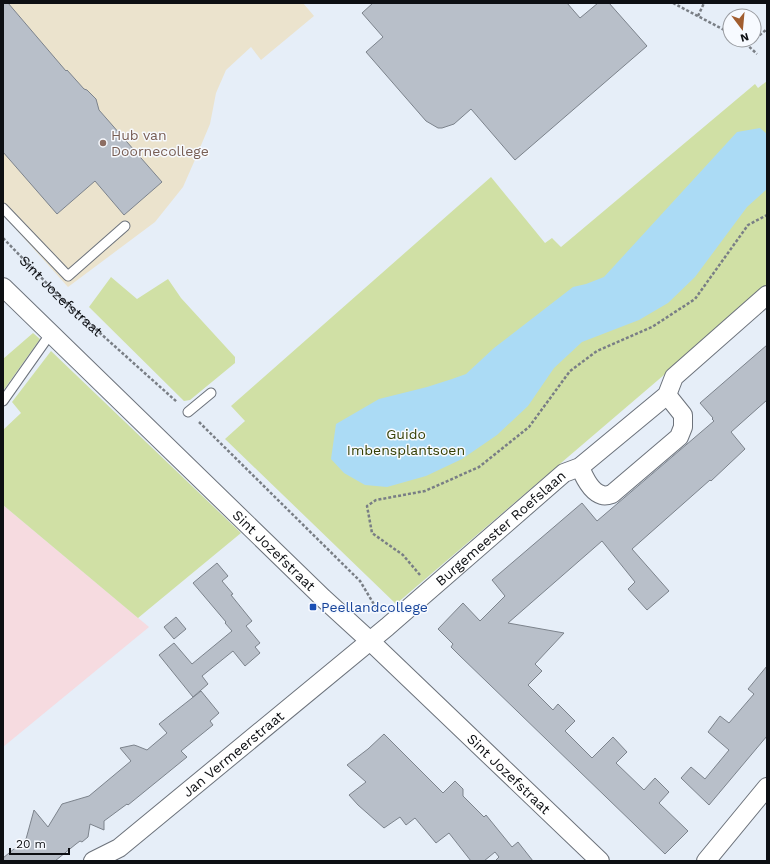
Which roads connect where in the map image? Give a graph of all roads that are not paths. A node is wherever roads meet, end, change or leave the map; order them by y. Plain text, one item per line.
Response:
1 (3, 208) edge
2 (125, 226) dead end
3 (3, 287) edge
4 (767, 295) edge
5 (51, 333) junction
6 (211, 392) dead end
7 (666, 395) junction
8 (3, 401) edge
9 (188, 412) road end
10 (580, 467) junction
11 (370, 641) junction
12 (767, 787) edge
13 (93, 861) edge
14 (600, 861) edge
15 (706, 861) edge

1 - 2 lane
3 - 5 street, Sint Jozefstraat
4 - 7 street, Burgemeester Roefslaan
5 - 8 lane
5 - 11 street, Sint Jozefstraat
6 - 9 lane
7 - 10 street, Burgemeester Roefslaan
7 - 10 street, Burgemeester Roefslaan
10 - 11 street, Burgemeester Roefslaan
11 - 13 street, Jan Vermeerstraat
11 - 14 street, Sint Jozefstraat
12 - 15 street

